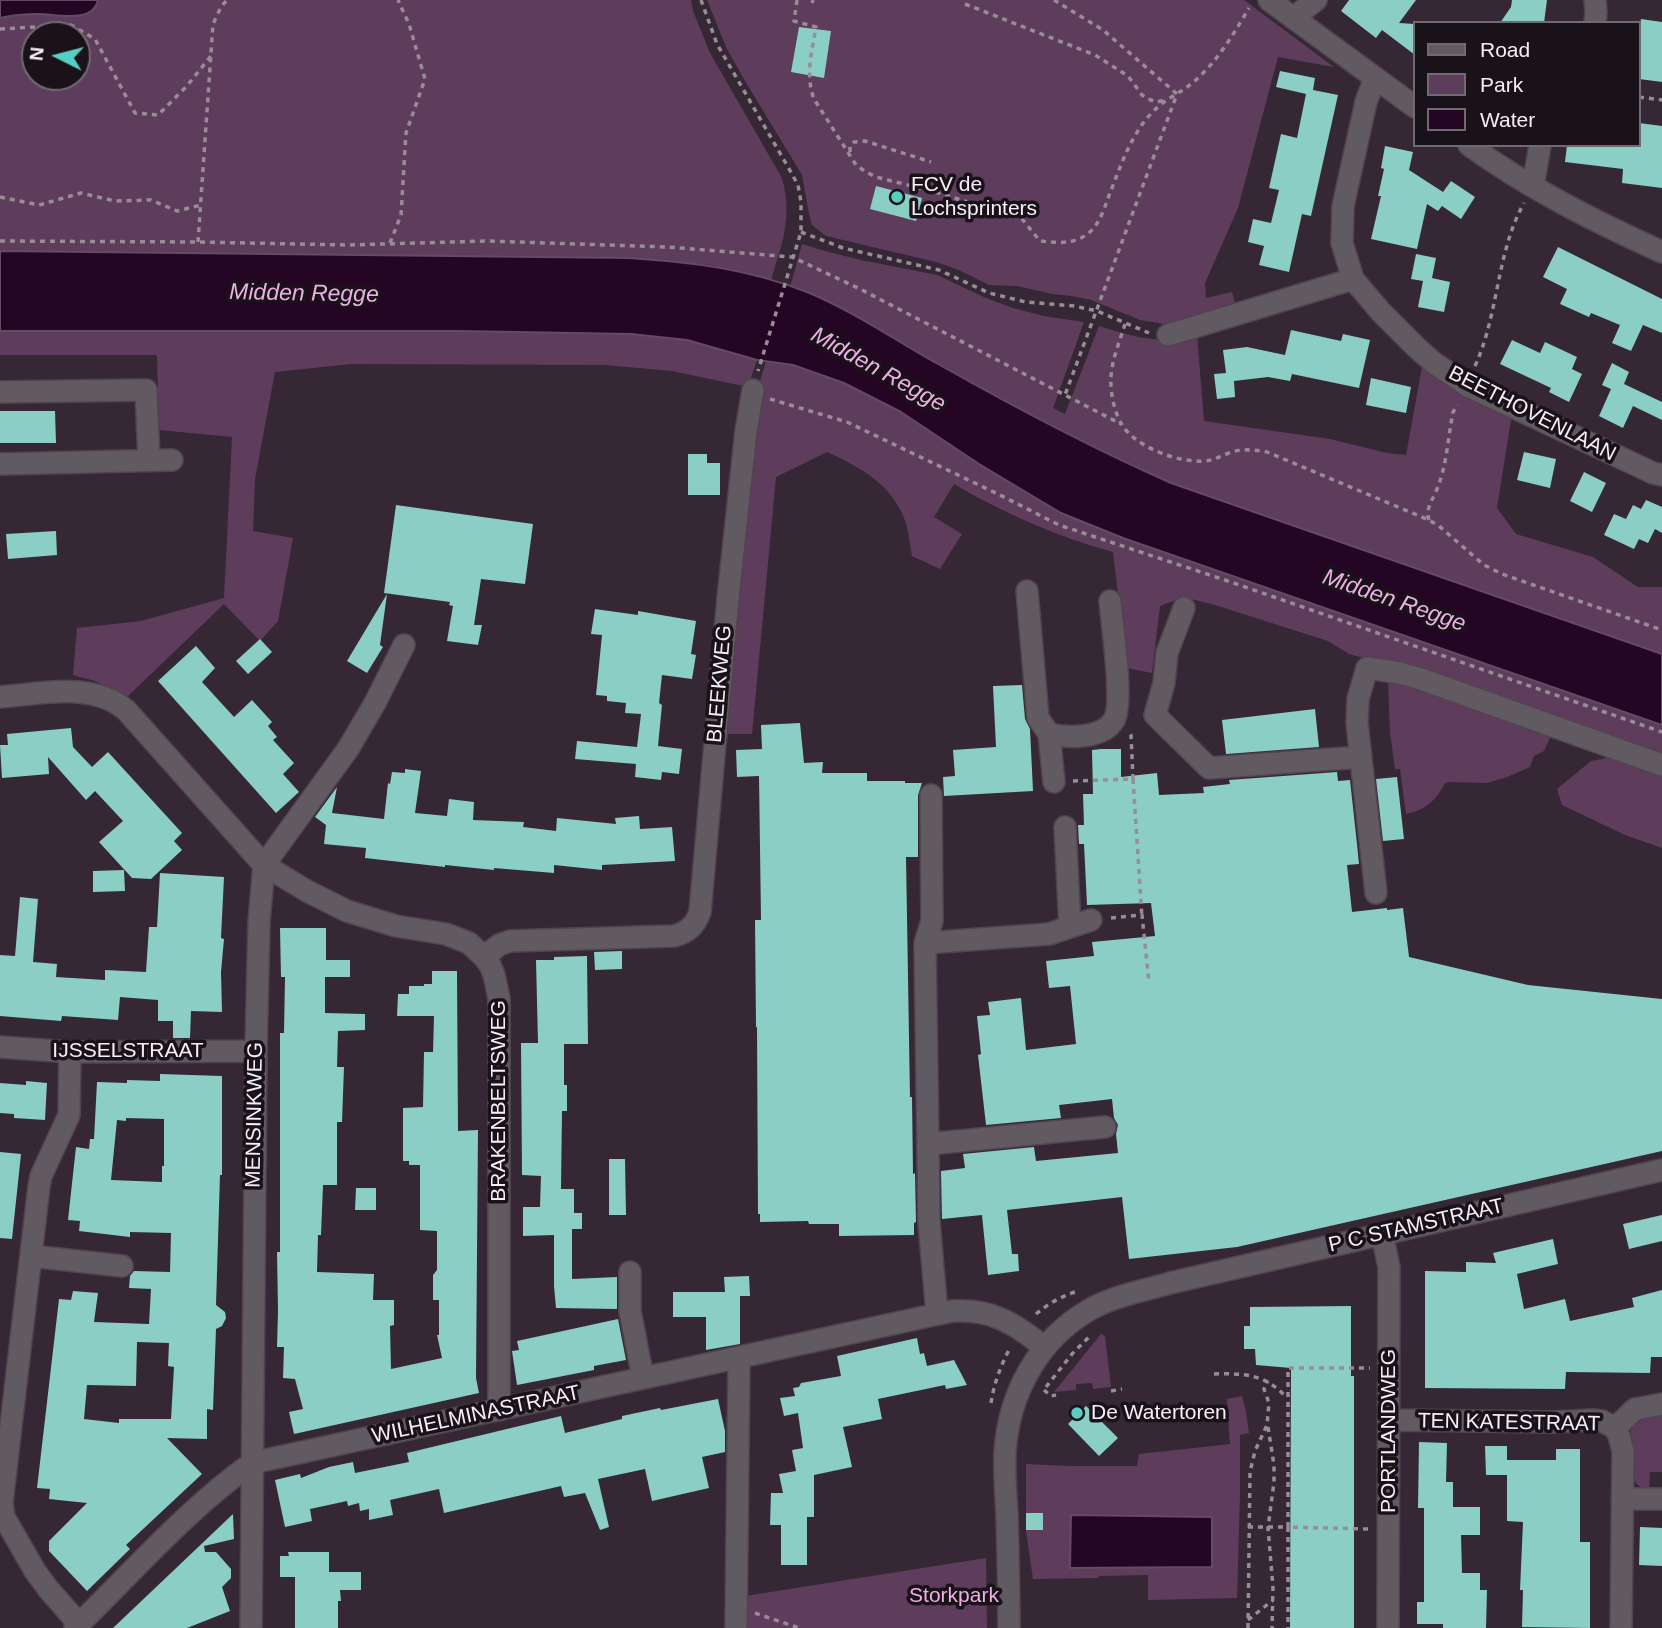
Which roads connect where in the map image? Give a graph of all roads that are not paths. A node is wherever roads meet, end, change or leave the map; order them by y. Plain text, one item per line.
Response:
1 (1269, 0) edge
2 (1316, 0) edge
3 (1595, 0) edge
4 (1293, 18) junction
5 (1595, 21) edge
6 (1375, 79) junction
7 (1414, 106) edge
8 (1472, 147) edge
9 (1541, 147) edge
10 (1533, 186) junction
11 (1662, 252) edge
12 (1353, 279) junction
13 (1168, 335) dead end
14 (0, 393) edge
15 (752, 393) road end
16 (149, 460) junction
17 (172, 460) dead end
18 (0, 464) edge
19 (1662, 475) edge
20 (1027, 592) dead end
21 (1110, 601) dead end
22 (1184, 608) dead end
23 (404, 645) dead end
24 (0, 697) edge
25 (1049, 734) junction
26 (1361, 757) junction
27 (1662, 765) edge
28 (1054, 782) road end
29 (931, 795) dead end
30 (1065, 827) dead end
31 (264, 865) junction
32 (1376, 893) dead end
33 (1091, 920) road end
34 (1070, 927) junction
35 (925, 943) junction
36 (484, 957) junction
37 (0, 1047) edge
38 (256, 1051) junction
39 (70, 1052) junction
40 (1105, 1127) dead end
41 (928, 1144) junction
42 (1662, 1170) edge
43 (1382, 1234) junction
44 (31, 1256) junction
45 (122, 1266) dead end
46 (631, 1272) dead end
47 (937, 1314) junction
48 (1044, 1347) junction
49 (739, 1358) junction
50 (9, 1372) edge
51 (643, 1378) junction
52 (1662, 1405) edge
53 (499, 1410) junction
54 (1389, 1420) junction
55 (1615, 1428) junction
56 (252, 1463) junction
57 (1622, 1499) junction
58 (1662, 1499) edge
59 (77, 1626) edge
60 (251, 1628) edge
61 (736, 1628) edge
62 (1009, 1628) edge
63 (1388, 1628) edge
64 (1621, 1628) edge

1 - 4 street
2 - 4 street
3 - 5 street
4 - 6 street
6 - 7 street
6 - 12 street, BEETHOVENLAAN
8 - 10 street
9 - 10 street
10 - 11 street
12 - 13 street
12 - 19 street, BEETHOVENLAAN
14 - 16 street
15 - 36 street, BLEEKWEG
16 - 17 street
16 - 18 street
20 - 25 street
21 - 25 street
22 - 26 street
23 - 31 street
24 - 31 street
25 - 28 street
26 - 27 street
26 - 32 street
29 - 35 street
30 - 34 street
31 - 36 street
31 - 38 street, MENSINKWEG
33 - 34 street
34 - 35 street
35 - 41 street
36 - 53 street, BRAKENBELTSWEG
37 - 39 street, IJSSELSTRAAT
38 - 39 street, IJSSELSTRAAT
38 - 56 street, MENSINKWEG
39 - 44 street
40 - 41 street
41 - 47 street
42 - 43 street, P C STAMSTRAAT
43 - 48 street, P C STAMSTRAAT
43 - 54 street, PORTLANDWEG
44 - 45 street
44 - 50 street
46 - 51 street
47 - 48 street, WILHELMINASTRAAT
47 - 49 street, WILHELMINASTRAAT
48 - 62 street, P C STAMSTRAAT
49 - 51 street, WILHELMINASTRAAT
49 - 61 street
50 - 59 street
51 - 53 street, WILHELMINASTRAAT
52 - 55 street, TEN KATESTRAAT
53 - 56 street, WILHELMINASTRAAT
54 - 55 street, TEN KATESTRAAT
54 - 63 street, PORTLANDWEG
55 - 57 street
56 - 59 street, WILHELMINASTRAAT
56 - 60 street, MENSINKWEG
57 - 58 street
57 - 64 street

